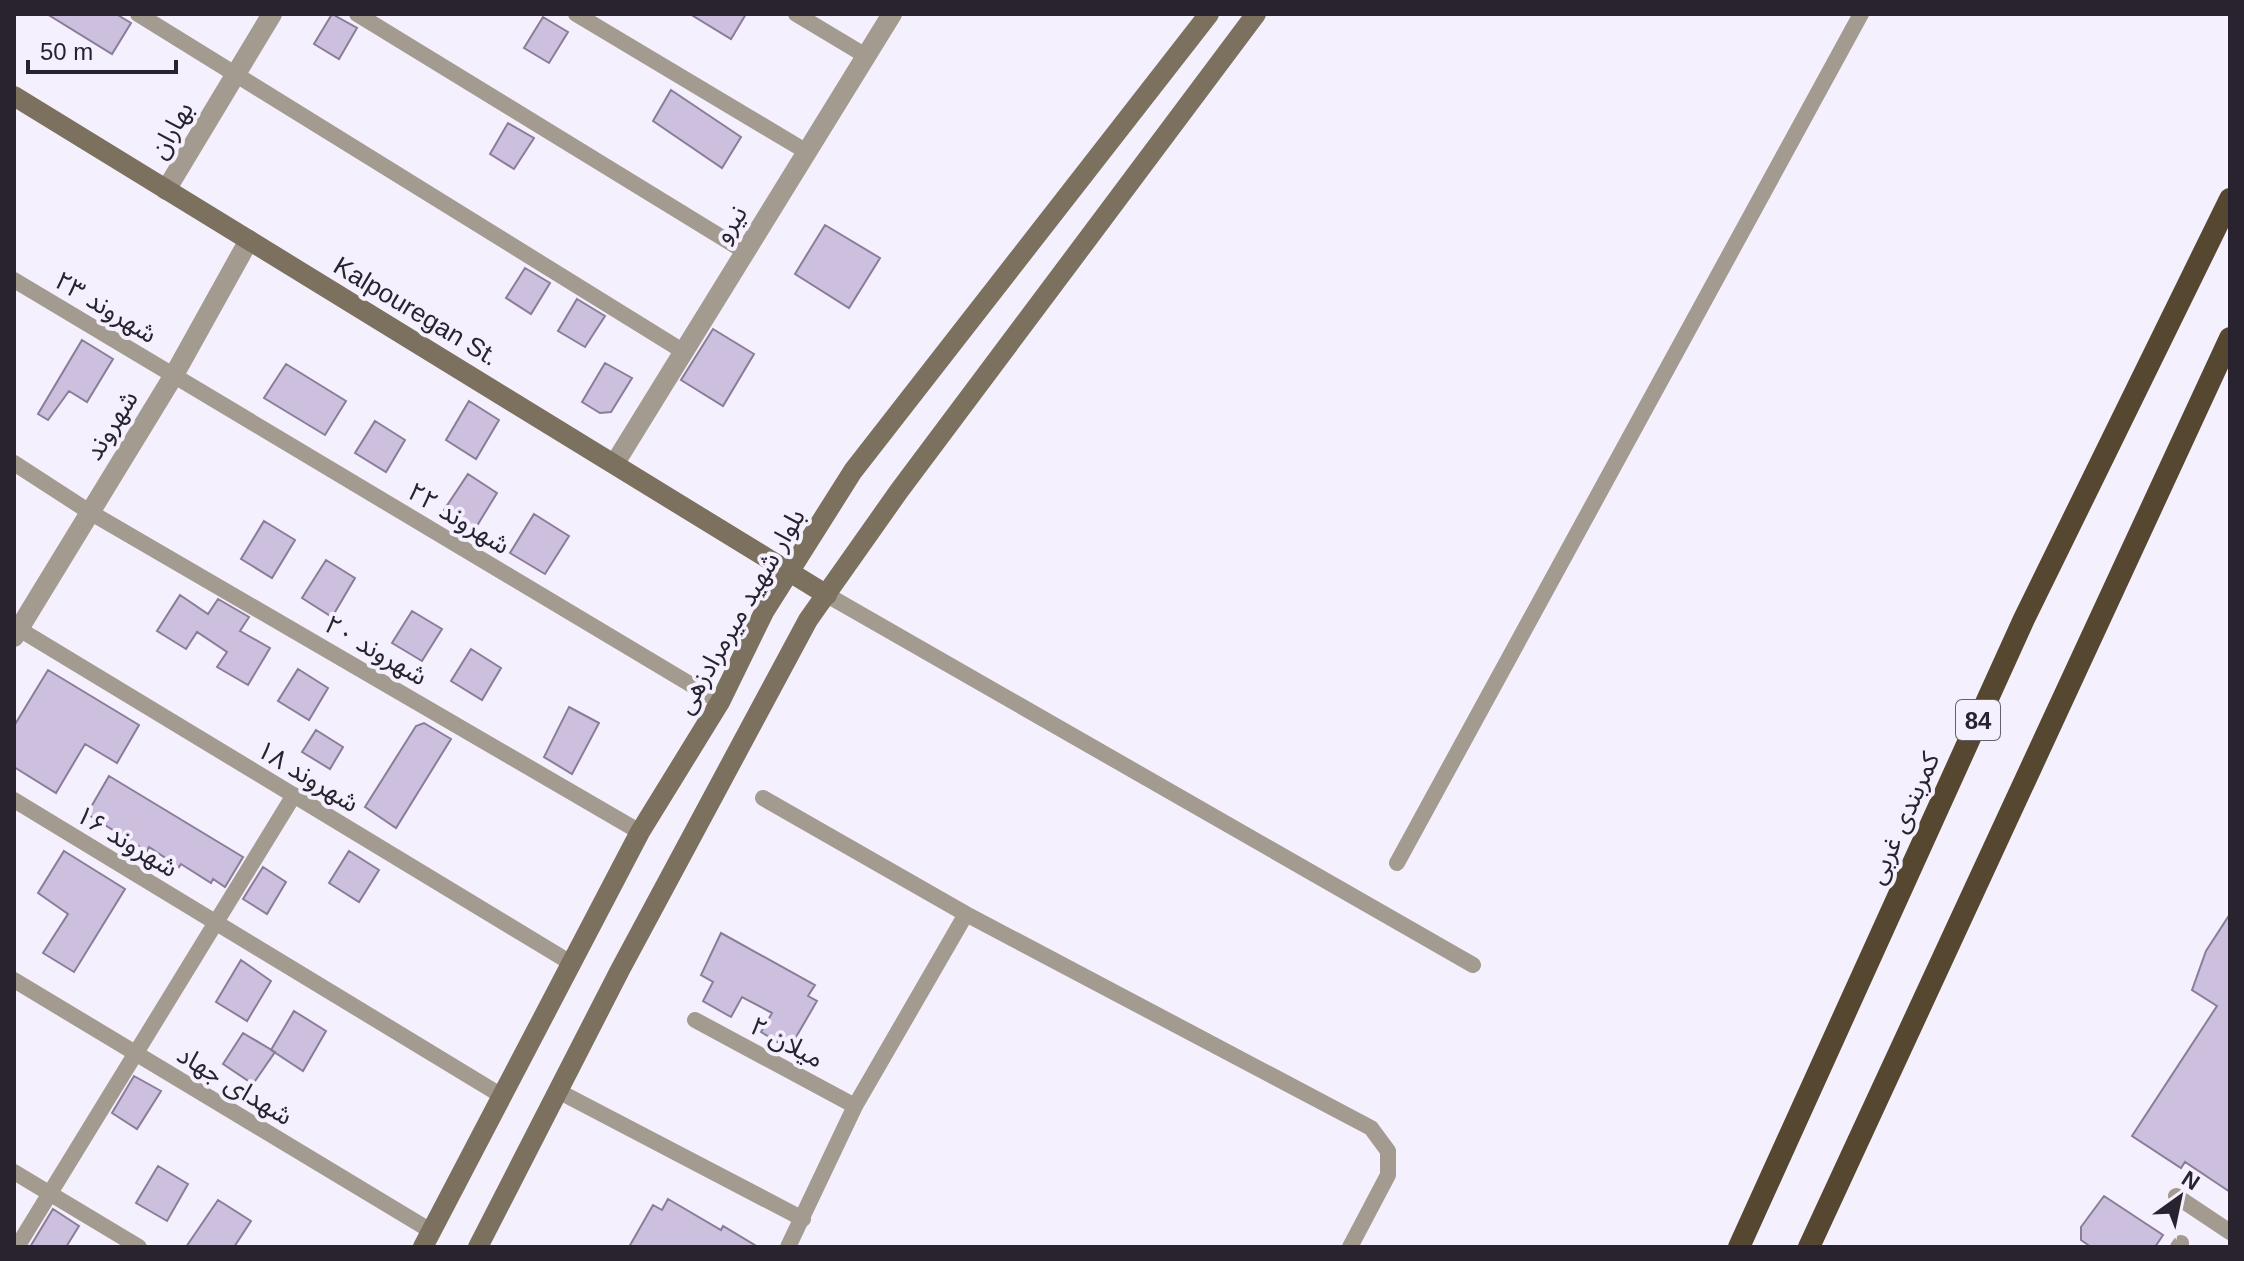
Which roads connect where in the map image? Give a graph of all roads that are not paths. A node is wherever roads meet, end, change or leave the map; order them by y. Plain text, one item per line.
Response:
1 (138, 14) edge
2 (272, 14) edge
3 (357, 14) edge
4 (576, 14) edge
5 (796, 14) edge
6 (892, 14) edge
7 (1209, 14) edge
8 (1256, 14) edge
9 (1861, 14) edge
10 (866, 56) junction
11 (233, 75) junction
12 (14, 96) edge
13 (807, 152) junction
14 (166, 190) junction
15 (2230, 199) edge
16 (249, 240) junction
17 (744, 251) junction
18 (14, 280) edge
19 (2230, 338) edge
20 (681, 350) junction
21 (174, 375) junction
22 (14, 463) edge
23 (615, 463) junction
24 (88, 511) junction
25 (791, 570) junction
26 (827, 595) junction
27 (16, 631) edge
28 (720, 702) junction
29 (294, 795) junction
30 (763, 798) dead end
31 (14, 800) edge
32 (640, 832) junction
33 (1397, 863) dead end
34 (966, 914) junction
35 (216, 922) junction
36 (571, 963) junction
37 (1473, 965) dead end
38 (14, 980) edge
39 (695, 1020) dead end
40 (136, 1053) junction
41 (558, 1091) junction
42 (502, 1096) junction
43 (855, 1106) junction
44 (14, 1172) edge
45 (49, 1193) junction
46 (2176, 1196) dead end
47 (803, 1219) junction
48 (2230, 1232) edge
49 (427, 1239) edge
50 (17, 1247) edge
51 (139, 1247) edge
52 (478, 1247) edge
53 (788, 1247) edge
54 (1350, 1247) edge
55 (1739, 1247) edge
56 (1809, 1247) edge

1 - 11 street
2 - 11 street, بهاران
3 - 17 street
4 - 13 street
5 - 10 street
6 - 10 street, نیرو
7 - 25 main road, بلوار شهید میرمرادزهی
8 - 26 main road
9 - 33 street
10 - 13 street, نیرو
11 - 14 street, بهاران
11 - 20 street
12 - 14 main road, Kalpouregan St.
13 - 17 street, نیرو
14 - 16 main road, Kalpouregan St.
15 - 55 highway, کمربندی غربی / 84
16 - 21 street, شهروند
16 - 23 main road, Kalpouregan St.
17 - 20 street, نیرو
18 - 21 street, شهروند ۲۳
19 - 56 highway
20 - 23 street, نیرو
21 - 24 street, شهروند
21 - 28 street, شهروند ۲۲
22 - 24 street, شهروند ۲۰
23 - 25 main road, Kalpouregan St.
24 - 27 street, شهروند
24 - 32 street, شهروند ۲۰
25 - 26 main road, Kalpouregan St.
25 - 28 main road, بلوار شهید میرمرادزهی
26 - 37 street
26 - 41 main road
27 - 29 street, شهروند ۱۸
28 - 32 main road, بلوار شهید میرمرادزهی
29 - 35 street
29 - 36 street, شهروند ۱۸
30 - 34 street
31 - 35 street, شهروند ۱۶
32 - 36 main road, بلوار شهید میرمرادزهی
34 - 43 street
34 - 54 street
35 - 40 street
35 - 42 street, شهروند ۱۶
36 - 42 main road, بلوار شهید میرمرادزهی
38 - 40 street, شهدای جهاد
39 - 43 street, میلان ۲
40 - 45 street
40 - 49 street, شهدای جهاد
41 - 47 street
41 - 52 main road
42 - 49 main road, بلوار شهید میرمرادزهی
43 - 47 street
44 - 45 street
45 - 50 street
45 - 51 street
46 - 48 street
47 - 53 street

